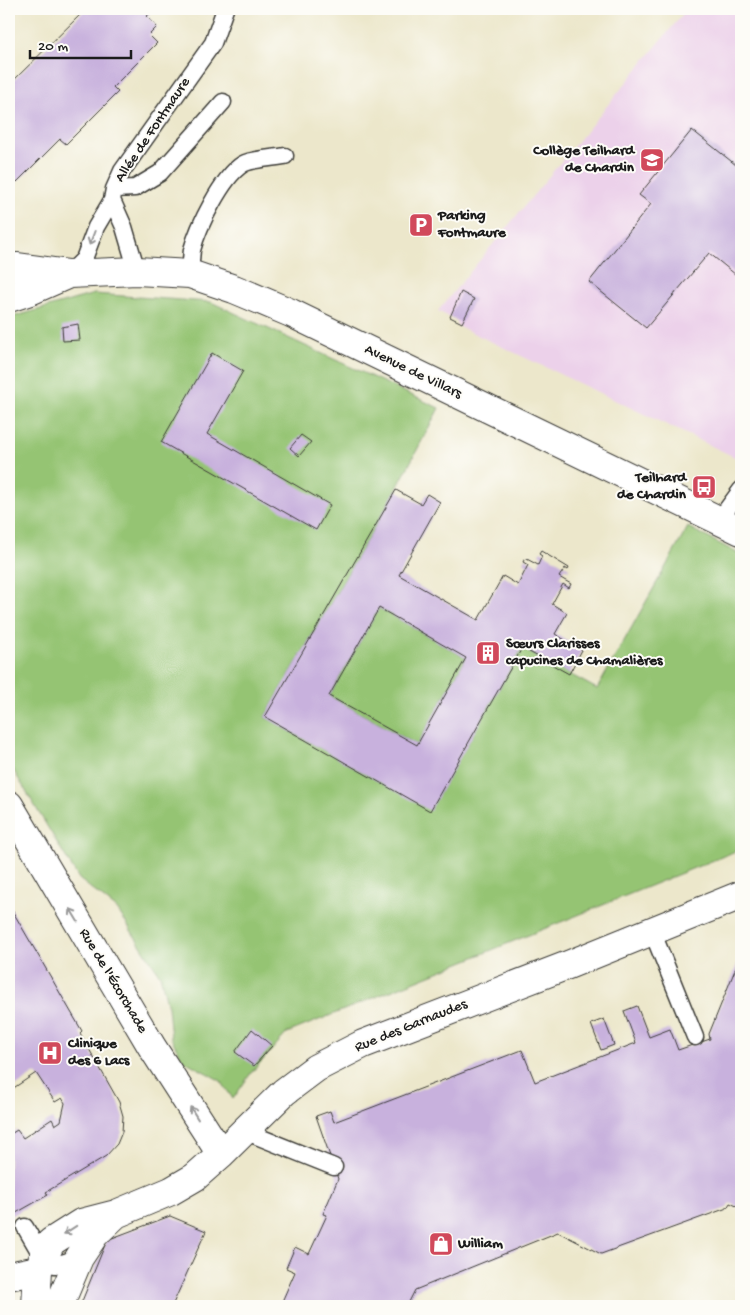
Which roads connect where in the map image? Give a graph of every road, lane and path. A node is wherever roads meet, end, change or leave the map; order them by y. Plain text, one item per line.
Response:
1 (225, 9) edge
2 (223, 102) dead end
3 (285, 156) dead end
4 (113, 194) junction
5 (9, 268) edge
6 (137, 272) junction
7 (69, 274) junction
8 (190, 274) junction
9 (9, 298) edge
10 (741, 490) edge
11 (730, 526) edge
12 (9, 805) edge
13 (741, 895) edge
14 (652, 931) junction
15 (695, 1037) dead end
16 (244, 1131) junction
17 (222, 1154) junction
18 (334, 1167) dead end
19 (116, 1214) junction
20 (25, 1227) dead end
21 (80, 1258) junction
22 (41, 1264) junction
23 (9, 1276) edge
24 (36, 1306) edge
25 (51, 1306) edge
26 (58, 1306) edge

1 - 4 lane, Allée de Fontmaure
2 - 4 lane
3 - 8 lane
4 - 6 lane
4 -> 7 lane, Allée de Fontmaure
5 - 7 street, Avenue de Villars
6 - 7 street, Avenue de Villars
6 - 8 street, Avenue de Villars
7 - 9 street, Avenue de Villars
8 - 11 street, Avenue de Villars
10 - 11 lane
17 -> 12 street, Rue de l'Écorchade
13 - 14 street, Rue des Garnaudes
14 - 15 lane
14 - 16 street, Rue des Garnaudes
16 - 17 street, Rue des Garnaudes
16 - 18 lane
17 - 19 street, Rue des Garnaudes
19 - 21 street, Rue des Garnaudes
19 -> 22 street, Rue des Garnaudes
20 - 22 lane
21 - 22 lane
21 - 26 street, Rue des Garnaudes
22 - 23 street
22 - 24 street
22 - 25 street

